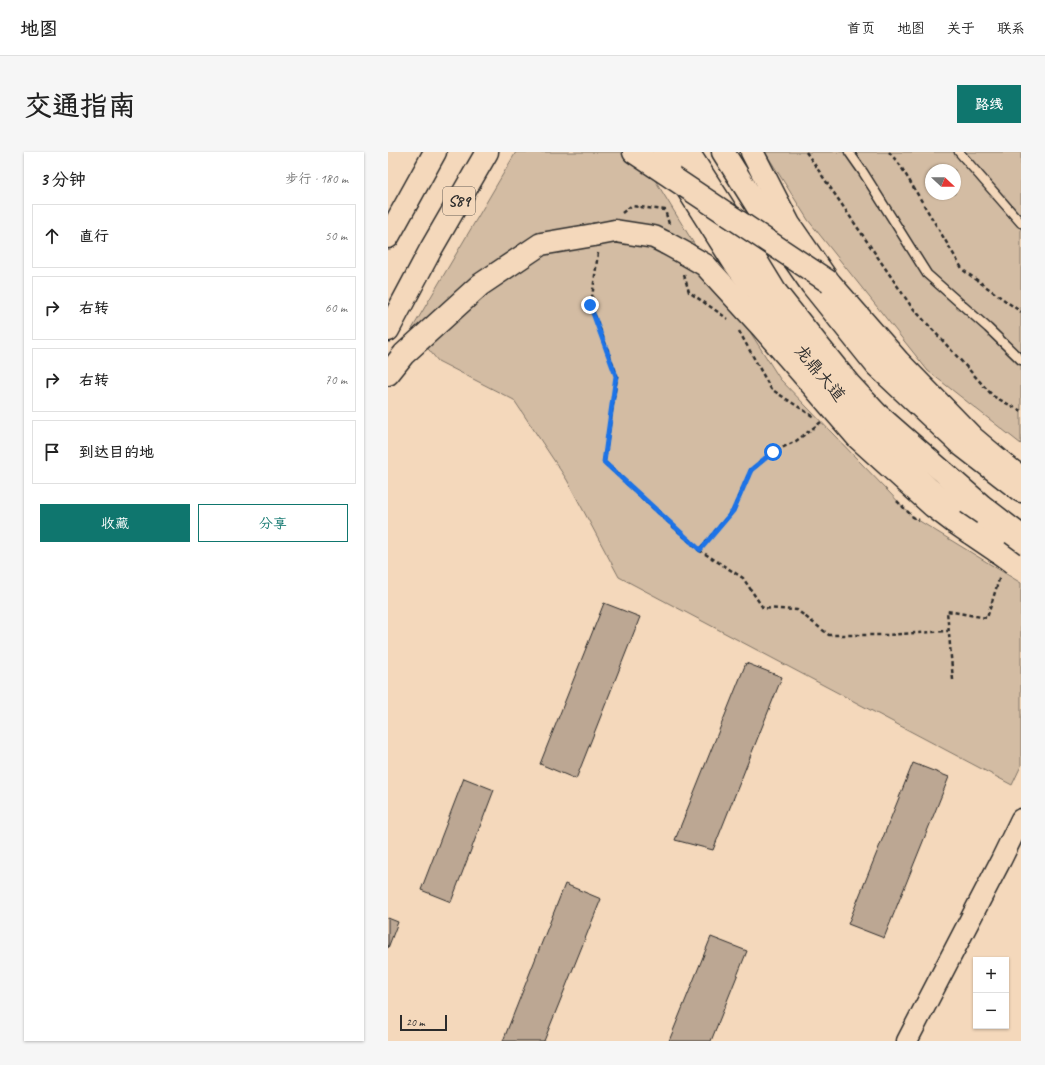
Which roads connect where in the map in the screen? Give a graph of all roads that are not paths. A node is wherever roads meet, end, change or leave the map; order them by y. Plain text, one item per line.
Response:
1 (435, 152) edge
2 (487, 152) edge
3 (634, 152) edge
4 (664, 152) edge
5 (688, 152) edge
6 (724, 152) edge
7 (752, 152) edge
8 (849, 152) edge
9 (959, 152) edge
10 (1021, 222) edge
11 (390, 233) edge
12 (829, 282) junction
13 (388, 330) edge
14 (1021, 360) edge
15 (388, 374) edge
16 (1021, 476) edge
17 (1021, 491) edge
18 (1021, 536) edge
19 (1011, 562) edge
20 (1021, 819) edge
21 (907, 1041) edge

1 - 11 main road, S89
2 - 13 main road, S89
3 - 12 main road, bridge
4 - 19 main road, 龙鼎大道
5 - 18 main road, bridge
6 - 17 main road
7 - 12 main road
8 - 14 lane
9 - 10 lane
12 - 16 main road
15 - 19 main road, bridge
20 - 21 street

